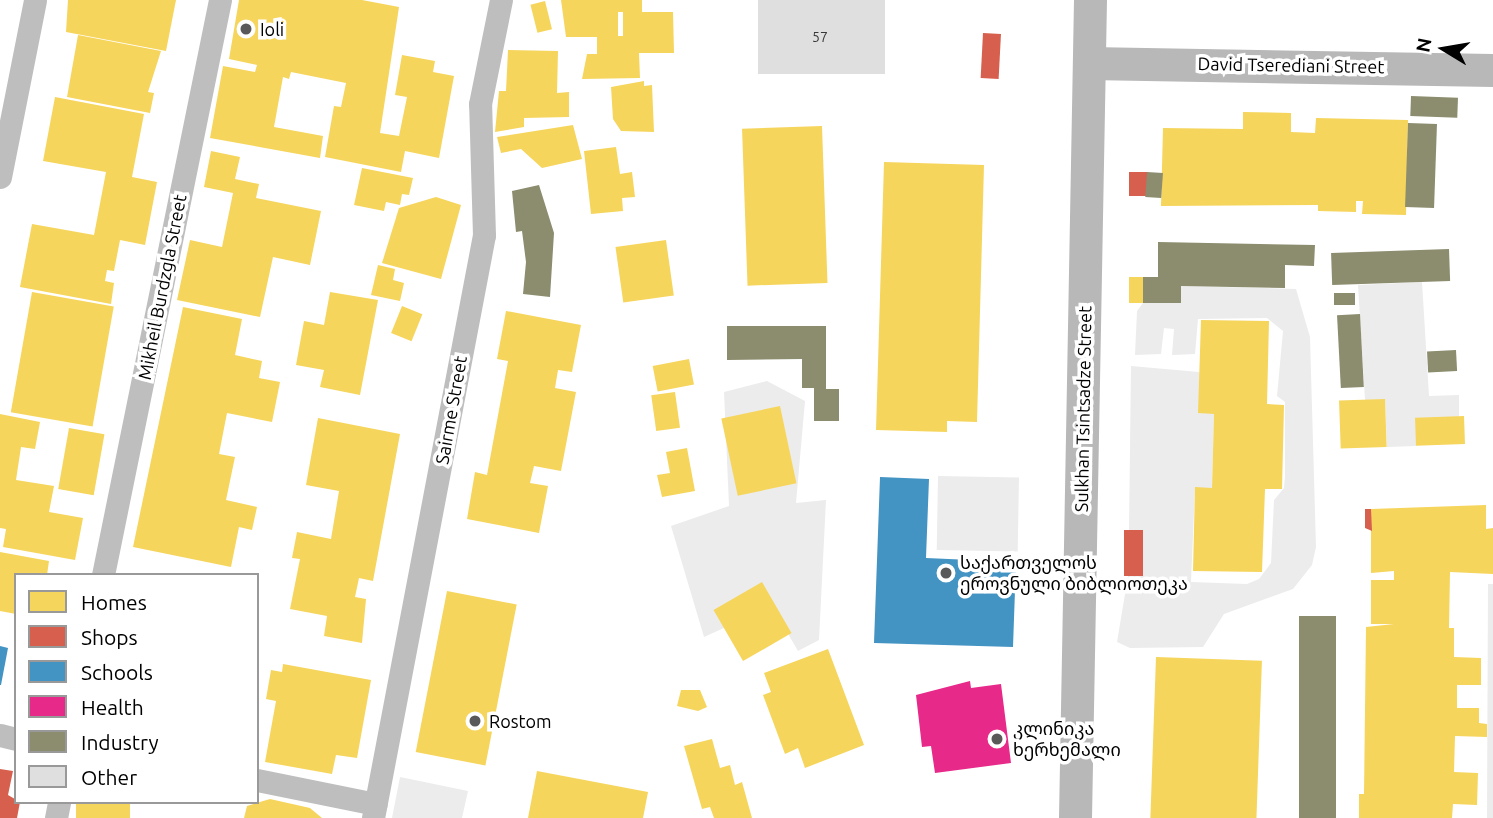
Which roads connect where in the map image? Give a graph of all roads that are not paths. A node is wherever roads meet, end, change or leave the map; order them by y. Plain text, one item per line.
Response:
1 (35, 0) edge
2 (220, 0) edge
3 (501, 0) edge
4 (1090, 0) edge
5 (1089, 63) junction
6 (1493, 70) edge
7 (0, 177) edge
8 (103, 573) edge
9 (259, 781) edge
10 (374, 811) edge
11 (1074, 818) edge

1 - 7 street
2 - 8 street, Mikheil Burdzgla Street
3 - 10 street, Sairme Street
4 - 5 main road, Sulkhan Tsintsadze Street
5 - 6 main road, David Tserediani Street
5 - 11 main road, Sulkhan Tsintsadze Street
9 - 10 street

